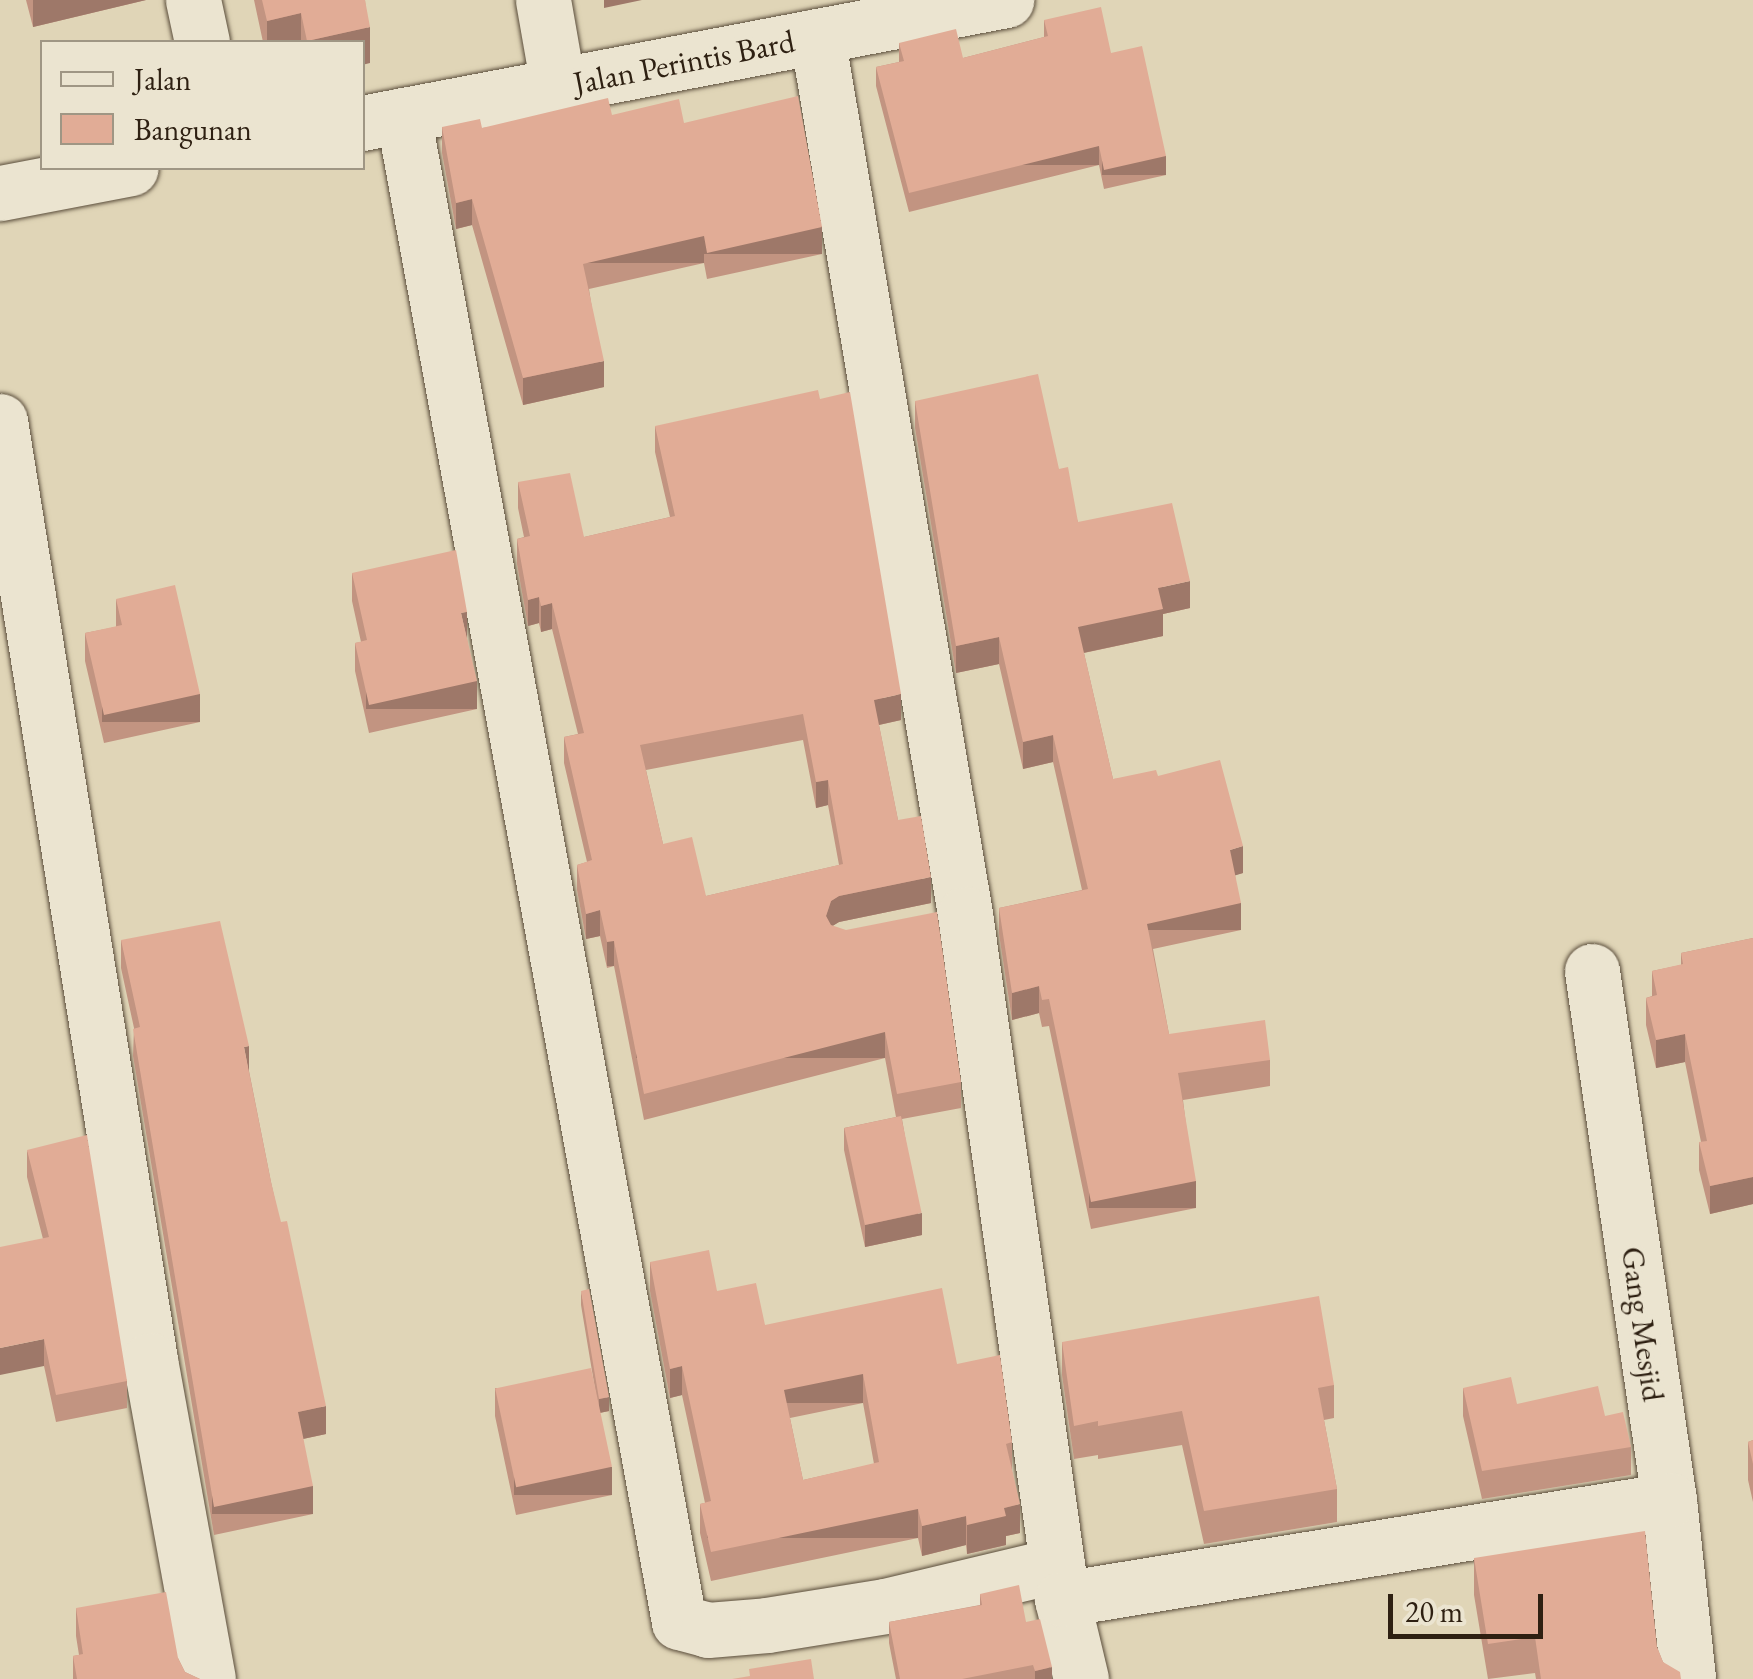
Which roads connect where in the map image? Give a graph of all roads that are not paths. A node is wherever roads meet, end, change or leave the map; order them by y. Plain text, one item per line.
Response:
1 (193, 0) edge
2 (543, 0) edge
3 (1006, 0) edge
4 (817, 36) junction
5 (202, 40) edge
6 (558, 86) junction
7 (383, 119) edge
8 (121, 170) edge
9 (0, 193) edge
10 (0, 422) edge
11 (1592, 971) dead end
12 (1668, 1500) junction
13 (1060, 1582) junction
14 (208, 1679) edge
15 (1081, 1679) edge
16 (1688, 1679) edge

1 - 5 street
2 - 6 street
3 - 4 street, Jalan Perintis Bard
4 - 6 street, Jalan Perintis Bard
4 - 13 street
6 - 7 street, Jalan Perintis Bard
7 - 13 street
8 - 9 street
10 - 14 street
11 - 12 street, Gang Mesjid
12 - 13 street
12 - 16 street, Gang Mesjid
13 - 15 street

